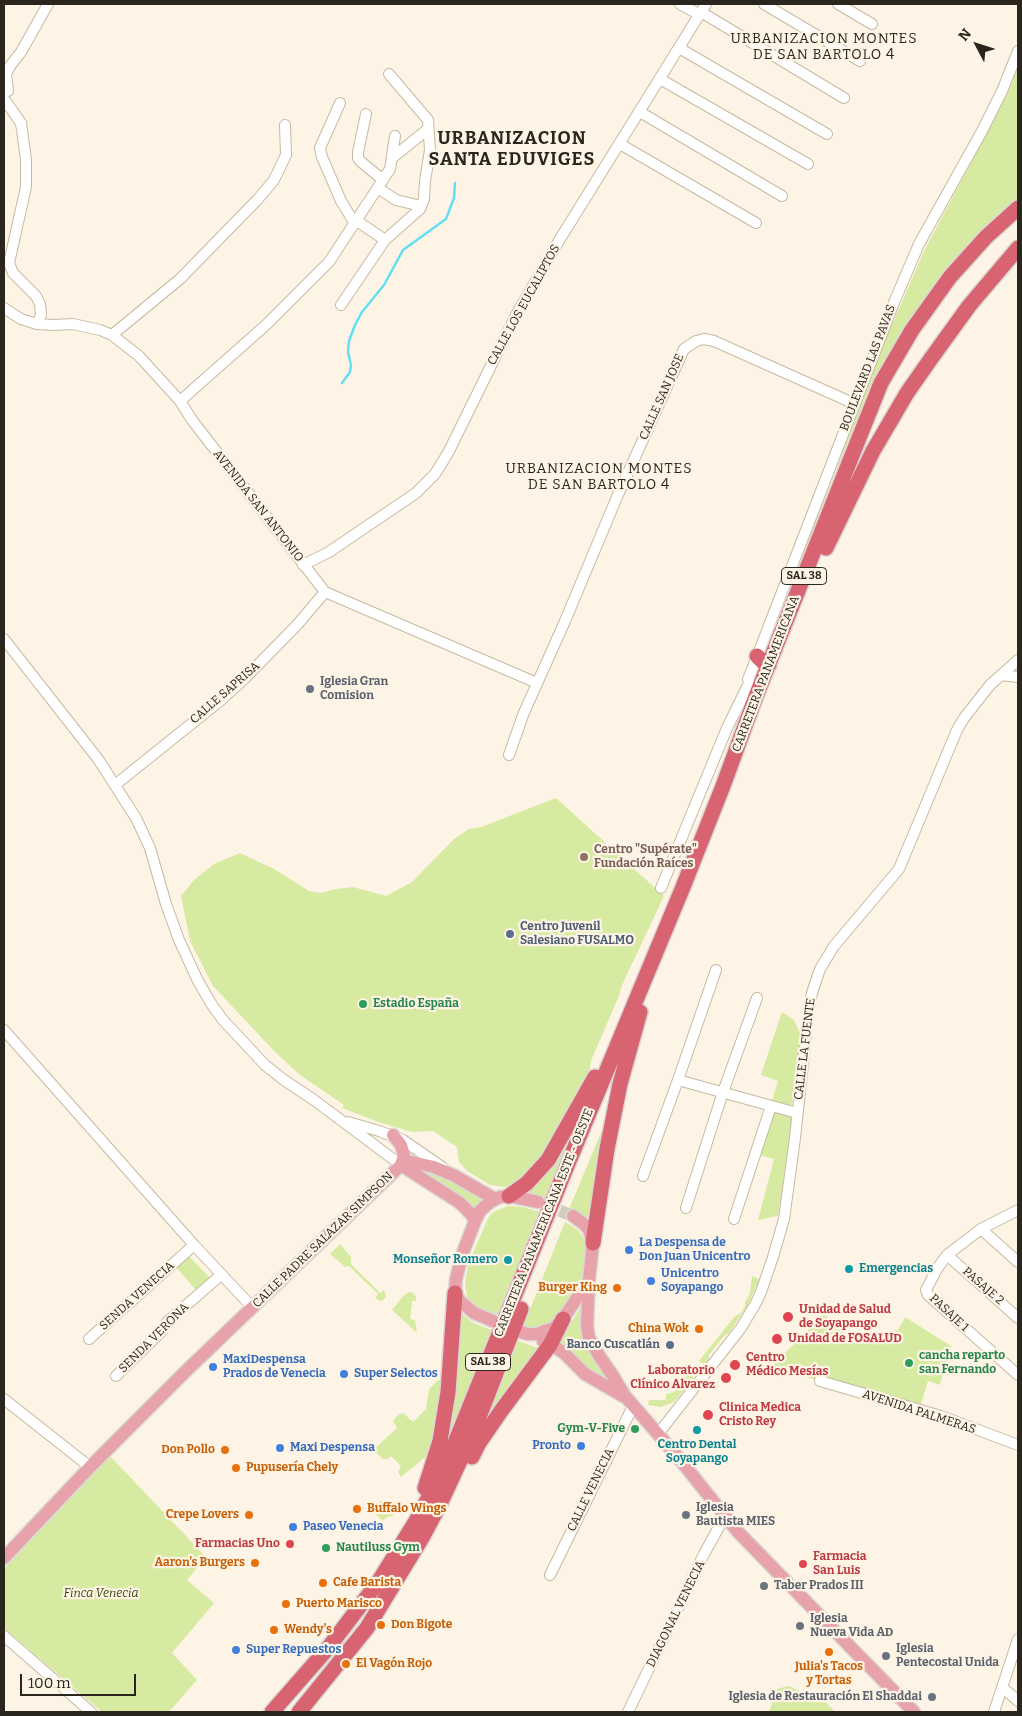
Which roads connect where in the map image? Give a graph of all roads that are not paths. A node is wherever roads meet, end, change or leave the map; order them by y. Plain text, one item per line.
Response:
1 (48, 4) edge
2 (680, 4) edge
3 (764, 4) edge
4 (838, 4) edge
5 (702, 10) edge
6 (872, 24) dead end
7 (680, 48) junction
8 (1018, 51) edge
9 (860, 61) dead end
10 (389, 74) dead end
11 (660, 79) junction
12 (6, 95) edge
13 (844, 98) dead end
14 (340, 103) dead end
15 (640, 112) junction
16 (366, 114) dead end
17 (285, 126) dead end
18 (428, 129) junction
19 (827, 134) dead end
20 (396, 136) dead end
21 (620, 144) junction
22 (392, 158) junction
23 (808, 164) dead end
24 (381, 184) junction
25 (782, 196) dead end
26 (421, 206) junction
27 (1018, 208) edge
28 (356, 223) junction
29 (756, 223) dead end
30 (386, 240) junction
31 (1018, 248) edge
32 (341, 305) dead end
33 (4, 308) edge
34 (37, 324) junction
35 (112, 335) junction
36 (180, 401) junction
37 (855, 404) junction
38 (303, 565) junction
39 (325, 592) junction
40 (4, 639) edge
41 (763, 660) junction
42 (1018, 660) edge
43 (1001, 675) junction
44 (1018, 677) edge
45 (537, 683) junction
46 (753, 690) junction
47 (509, 755) dead end
48 (115, 785) junction
49 (660, 888) dead end
50 (716, 970) dead end
51 (645, 977) junction
52 (757, 998) dead end
53 (641, 1008) junction
54 (4, 1030) edge
55 (678, 1080) junction
56 (723, 1092) junction
57 (771, 1106) junction
58 (797, 1113) junction
59 (340, 1120) junction
60 (393, 1135) junction
61 (401, 1165) junction
62 (455, 1176) junction
63 (643, 1176) dead end
64 (502, 1197) junction
65 (538, 1202) tunnel mouth
66 (686, 1208) dead end
67 (1018, 1210) edge
68 (574, 1216) tunnel mouth
69 (734, 1219) dead end
70 (475, 1221) junction
71 (981, 1229) junction
72 (593, 1243) junction
73 (194, 1245) junction
74 (947, 1255) junction
75 (1018, 1262) edge
76 (217, 1278) junction
77 (589, 1280) junction
78 (455, 1293) junction
79 (248, 1311) junction
80 (1018, 1318) edge
81 (563, 1319) junction
82 (493, 1321) dead end
83 (89, 1339) dead end
84 (216, 1342) junction
85 (550, 1344) junction
86 (1018, 1375) edge
87 (116, 1376) dead end
88 (188, 1381) junction
89 (820, 1381) dead end
90 (160, 1398) junction
91 (4, 1399) edge
92 (629, 1401) junction
93 (658, 1434) junction
94 (1018, 1445) edge
95 (90, 1468) junction
96 (725, 1516) junction
97 (398, 1550) junction
98 (4, 1558) edge
99 (550, 1575) dead end
100 (367, 1628) junction
101 (4, 1636) edge
102 (1018, 1639) edge
103 (1016, 1652) edge
104 (1002, 1686) junction
105 (1018, 1701) edge
106 (91, 1712) edge
107 (272, 1712) edge
108 (299, 1712) edge
109 (628, 1712) edge
110 (914, 1712) edge
111 (994, 1712) edge

1 - 12 street
2 - 5 street
3 - 9 street
4 - 6 street
5 - 7 street, CALLE LOS EUCALIPTOS
5 - 13 street
7 - 11 street, CALLE LOS EUCALIPTOS
7 - 19 street
8 - 37 street, BOULEVARD LAS PAVAS
10 - 18 street
11 - 15 street, CALLE LOS EUCALIPTOS
11 - 23 street
12 - 34 street
14 - 28 street
15 - 21 street, CALLE LOS EUCALIPTOS
15 - 25 street
16 - 24 street
17 - 35 street
18 - 22 street
18 - 26 street
20 - 22 street
21 - 29 street
21 - 38 street, CALLE LOS EUCALIPTOS
22 - 24 street
24 - 26 street
24 - 28 street
26 - 30 street
27 - 41 highway, CARRETERA PANAMERICANA / SAL 38
28 - 30 street
28 - 36 street
30 - 32 street
31 - 53 highway, CARRETERA PANAMERICANA / SAL 38
33 - 34 street, AVENIDA SAN ANTONIO
34 - 35 street, AVENIDA SAN ANTONIO
35 - 36 street, AVENIDA SAN ANTONIO
36 - 38 street, AVENIDA SAN ANTONIO
37 - 41 street, BOULEVARD LAS PAVAS
37 - 45 street, CALLE SAN JOSE
38 - 39 street, AVENIDA SAN ANTONIO
39 - 45 street, AVENIDA SAN ANTONIO
39 - 48 street, CALLE SAPRISA
40 - 48 street
41 - 46 highway, CARRETERA PANAMERICANA / SAL 38
42 - 43 street, CALLE LA FUENTE
43 - 44 street
43 - 58 street, CALLE LA FUENTE
45 - 47 street, CALLE SAN JOSE
46 - 49 street
46 - 51 highway, CARRETERA PANAMERICANA / SAL 38
48 - 59 street
50 - 55 street
51 - 64 highway
51 - 97 highway, CARRETERA PANAMERICANA ESTE - OESTE / SAL 38
52 - 56 street
53 - 72 highway
53 - 100 highway, CARRETERA PANAMERICANA ESTE - OESTE / SAL 38
54 - 73 street
55 - 56 street
55 - 63 street
56 - 57 street
56 - 66 street
57 - 58 street
57 - 69 street
58 - 93 street, CALLE LA FUENTE
59 - 60 street
59 - 61 street
60 - 61 main road
60 - 62 street
61 - 62 main road
61 - 70 main road
61 - 79 main road, CALLE PADRE SALAZAR SIMPSON
62 - 64 main road
64 - 65 main road
64 - 70 main road
67 - 71 street
68 - 72 main road
70 - 78 main road
71 - 74 street
71 - 75 street
72 - 77 main road
73 - 76 street
73 - 83 street, SENDA VENECIA
74 - 80 street, PASAJE 2
74 - 86 street, PASAJE 1
76 - 79 street
76 - 87 street, SENDA VERONA
77 - 81 main road
77 - 92 main road
78 - 82 main road
78 - 97 highway
79 - 84 main road, CALLE PADRE SALAZAR SIMPSON
79 - 88 main road, CALLE PADRE SALAZAR SIMPSON
81 - 85 highway
81 - 85 main road
84 - 88 main road
84 - 90 main road, CALLE PADRE SALAZAR SIMPSON
85 - 92 main road
85 - 100 highway
88 - 90 main road, CALLE PADRE SALAZAR SIMPSON
89 - 94 street, AVENIDA PALMERAS
90 - 95 main road, CALLE PADRE SALAZAR SIMPSON
91 - 95 street
92 - 93 main road
92 - 99 street, CALLE VENECIA
93 - 96 main road
95 - 98 main road, CALLE PADRE SALAZAR SIMPSON
96 - 109 street, DIAGONAL VENECIA
96 - 110 main road
97 - 107 highway, CARRETERA PANAMERICANA ESTE - OESTE / SAL 38
100 - 108 highway, CARRETERA PANAMERICANA ESTE - OESTE / SAL 38
101 - 106 street
102 - 103 street
103 - 104 street
104 - 105 street
104 - 111 street

